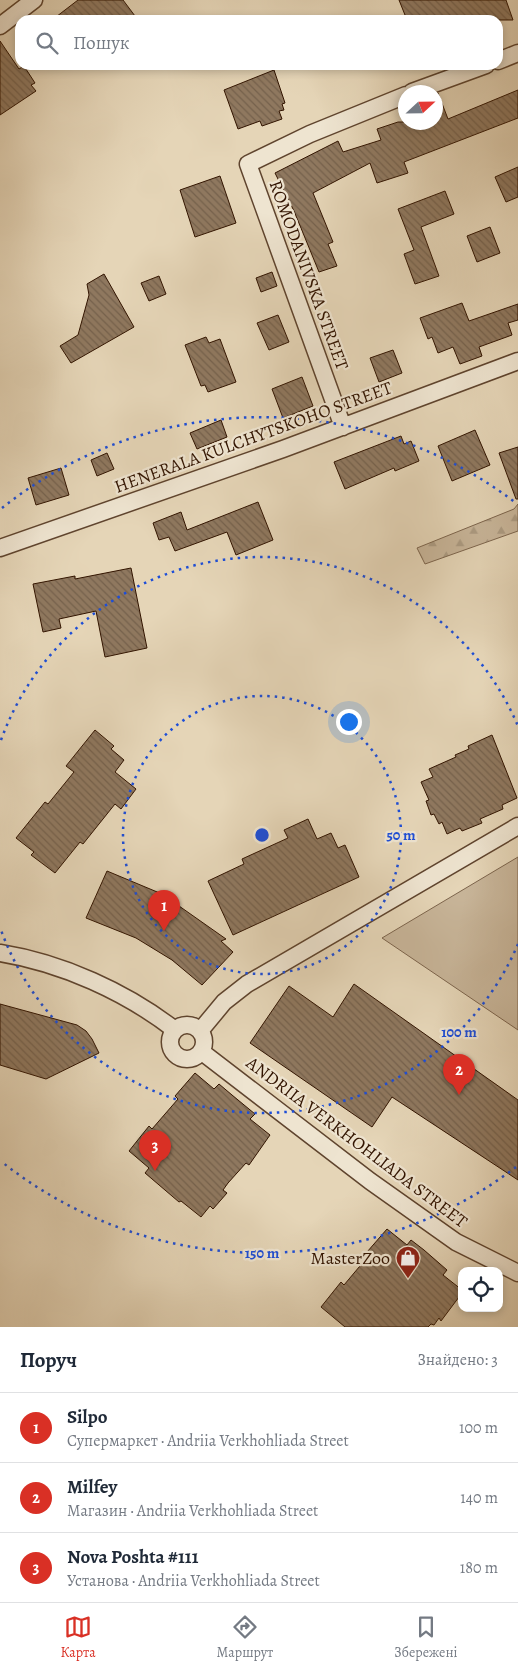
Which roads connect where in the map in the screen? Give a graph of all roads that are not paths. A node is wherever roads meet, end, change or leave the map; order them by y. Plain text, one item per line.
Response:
1 (34, 0) edge
2 (0, 26) edge
3 (518, 53) edge
4 (503, 59) edge
5 (472, 70) edge
6 (431, 85) edge
7 (398, 98) edge
8 (518, 361) edge
9 (343, 427) junction
10 (0, 548) edge
11 (518, 826) edge
12 (0, 953) edge
13 (175, 1030) junction
14 (200, 1031) junction
15 (202, 1052) junction
16 (518, 1273) edge

1 - 2 street
3 - 4 street
5 - 6 street
7 - 9 street, ROMODANIVSKA STREET
8 - 9 street, HENERALA KULCHYTSKOHO STREET
9 - 10 street, HENERALA KULCHYTSKOHO STREET
11 - 14 street
12 - 13 street
13 - 14 street
13 - 15 street
14 - 15 street
15 - 16 street, ANDRIIA VERKHOHLIADA STREET

